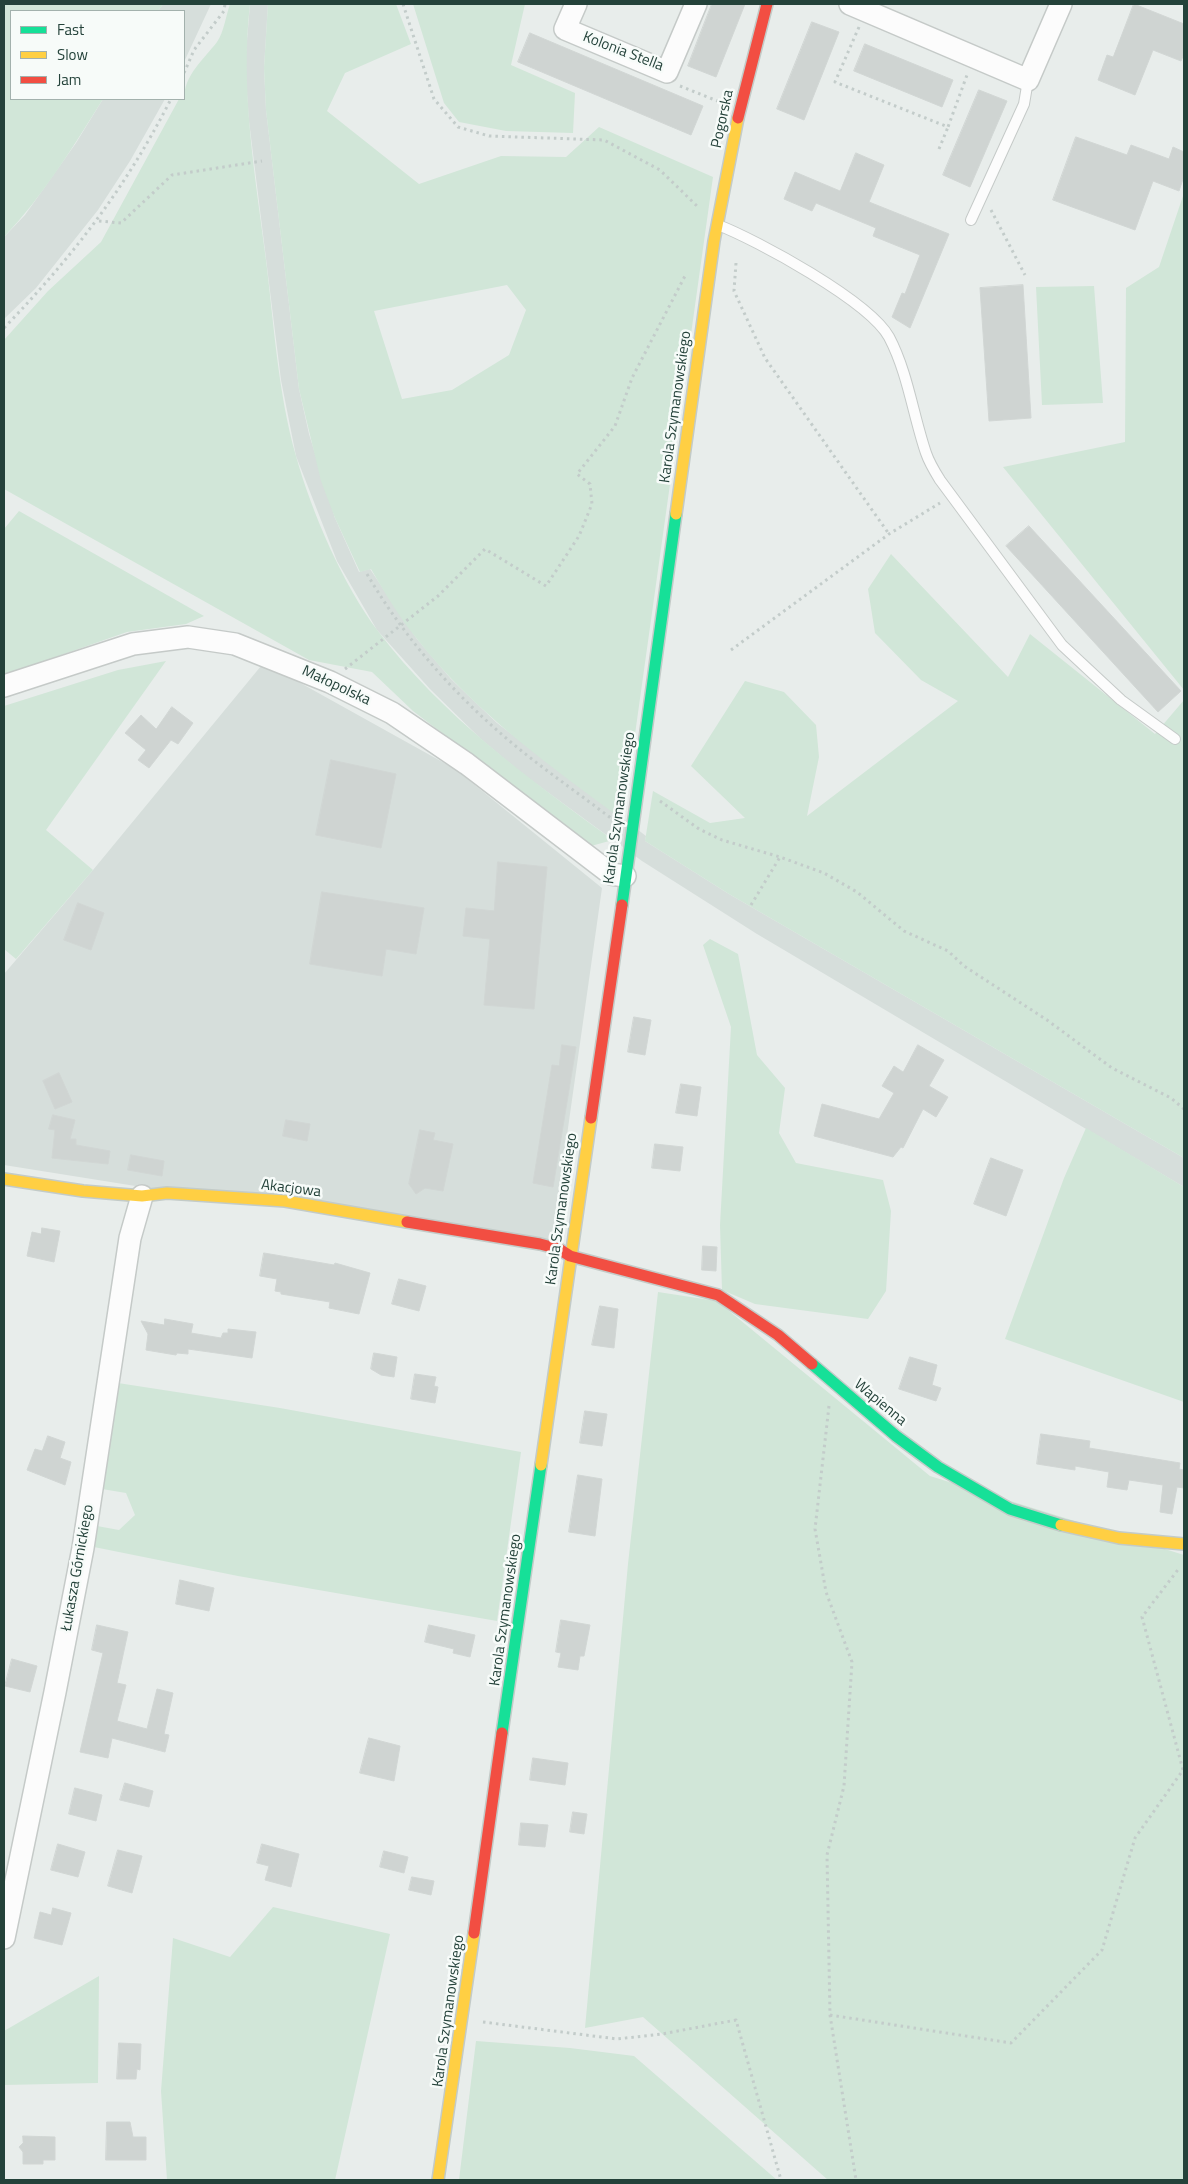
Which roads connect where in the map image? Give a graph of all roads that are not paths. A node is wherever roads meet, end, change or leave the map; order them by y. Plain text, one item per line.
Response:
1 (576, 4) edge
2 (696, 4) edge
3 (767, 4) edge
4 (1061, 4) edge
5 (858, 7) edge
6 (1028, 80) junction
7 (971, 220) dead end
8 (717, 224) junction
9 (714, 241) joint
10 (4, 686) edge
11 (1175, 738) dead end
12 (625, 876) junction
13 (4, 1179) edge
14 (142, 1196) junction
15 (570, 1256) junction
16 (1184, 1544) edge
17 (4, 1938) edge
18 (438, 2180) edge

1 - 2 street, Kolonia Stella
3 - 8 street, Pogorska
4 - 6 street
5 - 6 street
6 - 7 lane
8 - 9 street, Pogorska
8 - 11 lane
9 - 12 street, Karola Szymanowskiego
10 - 12 street, Małopolska
12 - 15 street, Karola Szymanowskiego
13 - 14 street, Akacjowa
14 - 15 street, Akacjowa
14 - 17 street, Łukasza Górnickiego
15 - 16 street, Wapienna
15 - 18 street, Karola Szymanowskiego

